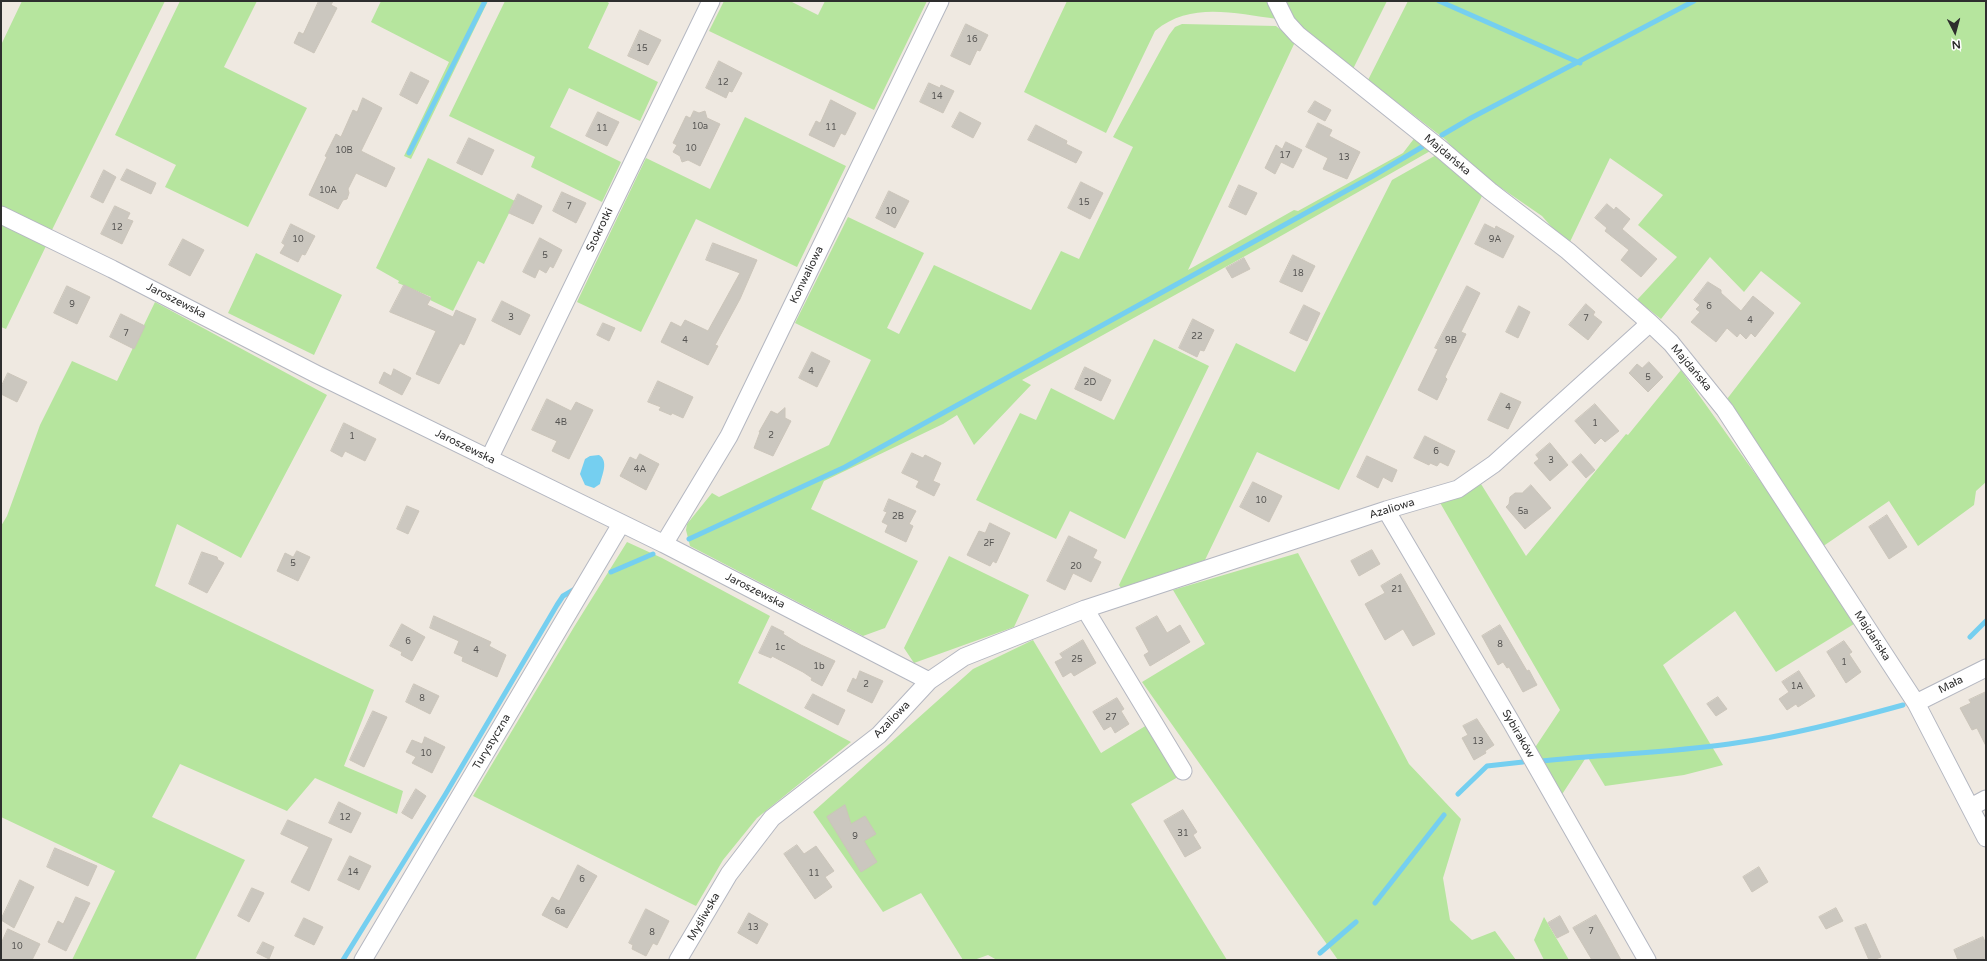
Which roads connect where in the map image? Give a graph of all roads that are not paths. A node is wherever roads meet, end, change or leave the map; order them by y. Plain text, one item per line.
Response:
1 (711, 1) edge
2 (940, 1) edge
3 (1276, 1) edge
4 (1, 215) edge
5 (1650, 323) junction
6 (488, 459) junction
7 (1386, 510) junction
8 (621, 524) junction
9 (664, 544) junction
10 (1085, 609) junction
11 (1986, 668) edge
12 (929, 681) junction
13 (1916, 703) junction
14 (1183, 771) dead end
15 (1986, 799) edge
16 (1970, 807) junction
17 (1986, 838) edge
18 (729, 874) joint
19 (363, 960) edge
20 (678, 960) edge
21 (1647, 960) edge

1 - 6 street, Stokrotki
2 - 9 street, Konwaliowa
3 - 5 street, Majdańska
4 - 6 street, Jaroszewska
5 - 7 street, Azaliowa
5 - 13 street, Majdańska
6 - 8 street, Jaroszewska
7 - 10 street, Azaliowa
7 - 21 street, Sybiraków
8 - 9 street, Jaroszewska
8 - 19 street, Turystyczna
9 - 12 street, Jaroszewska
10 - 12 street, Azaliowa
10 - 14 street
11 - 13 street, Mała
12 - 18 street, Azaliowa
13 - 16 street, Majdańska
15 - 16 street
16 - 17 street, Majdańska
18 - 20 street, Myśliwska

